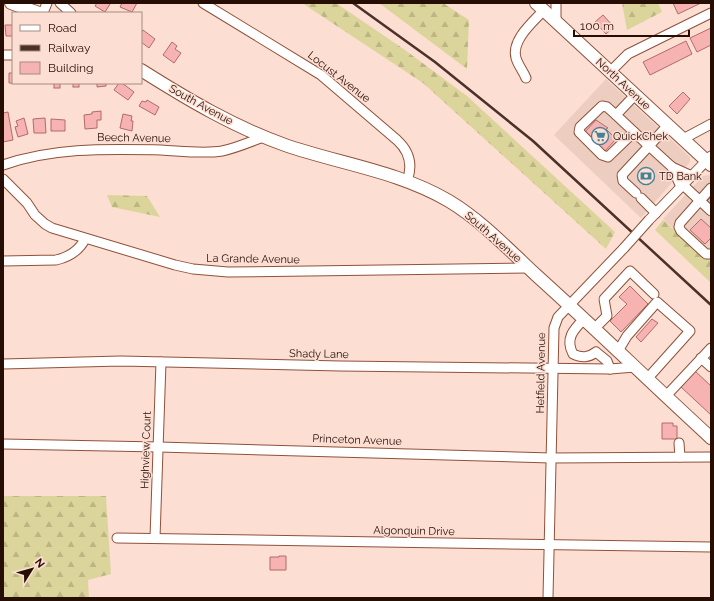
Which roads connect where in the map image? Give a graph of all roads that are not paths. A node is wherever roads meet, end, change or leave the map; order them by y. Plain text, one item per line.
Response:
1 (12, 3) edge
2 (60, 3) edge
3 (203, 3) edge
4 (556, 3) edge
5 (540, 7) edge
6 (36, 12) edge
7 (70, 12) edge
8 (711, 13) edge
9 (556, 22) junction
10 (142, 71) edge
11 (610, 72) junction
12 (526, 78) dead end
13 (635, 95) junction
14 (616, 115) junction
15 (711, 124) edge
16 (668, 125) junction
17 (634, 132) junction
18 (263, 137) junction
19 (683, 139) junction
20 (649, 146) junction
21 (710, 161) edge
22 (3, 164) edge
23 (672, 167) junction
24 (692, 176) junction
25 (3, 179) edge
26 (407, 181) junction
27 (682, 186) junction
28 (711, 189) edge
29 (700, 200) junction
30 (711, 211) edge
31 (656, 213) junction
32 (86, 239) junction
33 (711, 254) edge
34 (3, 261) edge
35 (528, 268) junction
36 (654, 294) dead end
37 (570, 306) junction
38 (584, 319) junction
39 (594, 329) junction
40 (607, 341) junction
41 (711, 348) edge
42 (618, 351) junction
43 (596, 352) junction
44 (573, 354) junction
45 (701, 358) junction
46 (161, 362) junction
47 (3, 364) edge
48 (635, 367) junction
49 (711, 367) edge
50 (554, 368) junction
51 (568, 368) junction
52 (610, 369) junction
53 (647, 379) junction
54 (666, 396) junction
55 (710, 435) edge
56 (679, 443) dead end
57 (3, 444) edge
58 (159, 446) junction
59 (680, 457) junction
60 (711, 457) edge
61 (551, 458) junction
62 (117, 538) dead end
63 (155, 538) junction
64 (549, 546) junction
65 (711, 547) edge
66 (548, 598) edge

1 - 6 main road
2 - 7 street
3 - 26 street, Locust Avenue
4 - 9 street
5 - 9 main road, North Avenue
5 - 12 street
8 - 11 street
9 - 11 main road, North Avenue
10 - 18 main road, South Avenue
11 - 13 main road, North Avenue
13 - 14 street
13 - 16 main road, North Avenue
14 - 17 street
14 - 17 street
15 - 19 street
16 - 19 main road, North Avenue
16 - 20 street
17 - 20 street
18 - 22 street, Beech Avenue
18 - 26 main road, South Avenue
19 - 21 main road, North Avenue
20 - 23 street
20 - 31 street
21 - 24 street, Hetfield Avenue
23 - 24 street
23 - 27 street
24 - 27 street, Hetfield Avenue
25 - 32 street, La Grande Avenue
26 - 35 main road, South Avenue
27 - 29 street
27 - 31 street, Hetfield Avenue
28 - 29 street
29 - 30 street
29 - 33 street
31 - 37 street, Hetfield Avenue, bridge
32 - 34 street
32 - 35 street, La Grande Avenue
35 - 37 main road, South Avenue
36 - 39 street
37 - 38 main road, South Avenue
37 - 50 street, Hetfield Avenue
38 - 39 main road, South Avenue
38 - 44 street
39 - 40 main road, South Avenue
40 - 42 main road, South Avenue
40 - 43 street
41 - 45 street
42 - 48 main road, South Avenue
42 - 53 street
43 - 44 street
43 - 52 street
44 - 51 street
45 - 49 street
45 - 54 street
46 - 47 street, Shady Lane
46 - 50 street, Shady Lane
46 - 58 street, Highview Court
48 - 52 street, Shady Lane
48 - 53 main road, South Avenue
50 - 51 street, Shady Lane
50 - 61 street, Hetfield Avenue
51 - 52 street, Shady Lane
53 - 54 main road, South Avenue
54 - 55 main road, South Avenue
56 - 59 street
57 - 58 street, Princeton Avenue
58 - 61 street, Princeton Avenue
58 - 63 street, Highview Court
59 - 60 street, Princeton Avenue
59 - 61 street, Princeton Avenue
61 - 64 street, Hetfield Avenue
62 - 63 street, Algonquin Drive
63 - 64 street, Algonquin Drive
64 - 65 street, Algonquin Drive
64 - 66 street, Hetfield Avenue

